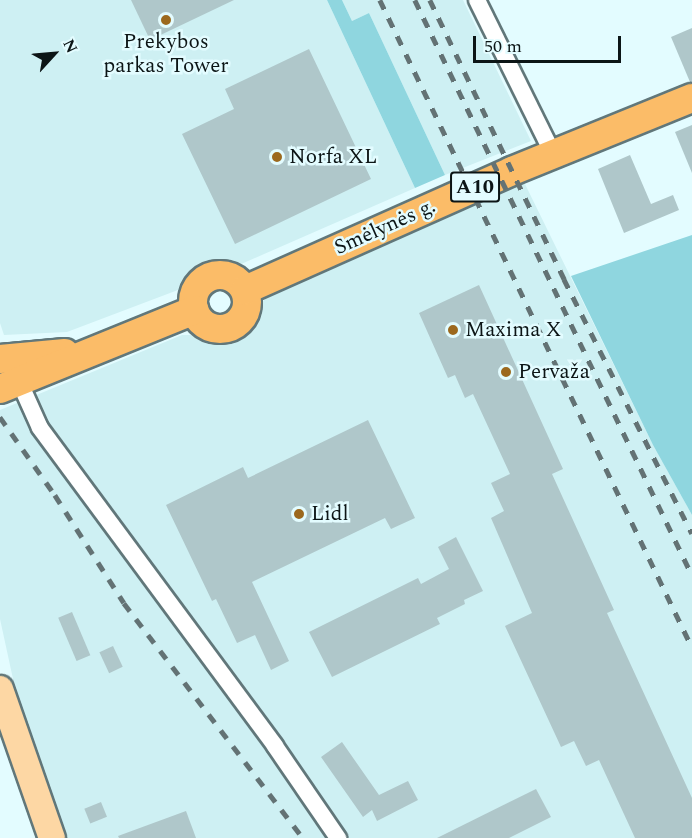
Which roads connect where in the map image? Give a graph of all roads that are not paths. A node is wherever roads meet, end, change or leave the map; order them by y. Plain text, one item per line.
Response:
1 (477, 0) edge
2 (692, 98) edge
3 (553, 154) junction
4 (88, 351) junction
5 (0, 359) edge
6 (9, 385) edge
7 (0, 689) edge
8 (52, 838) edge
9 (338, 838) edge

1 - 3 street
2 - 3 highway, Smėlynės g. / A10
3 - 4 highway, Smėlynės g. / A10
4 - 5 highway
4 - 6 highway, Smėlynės g. / A10
6 - 9 street
7 - 8 main road

